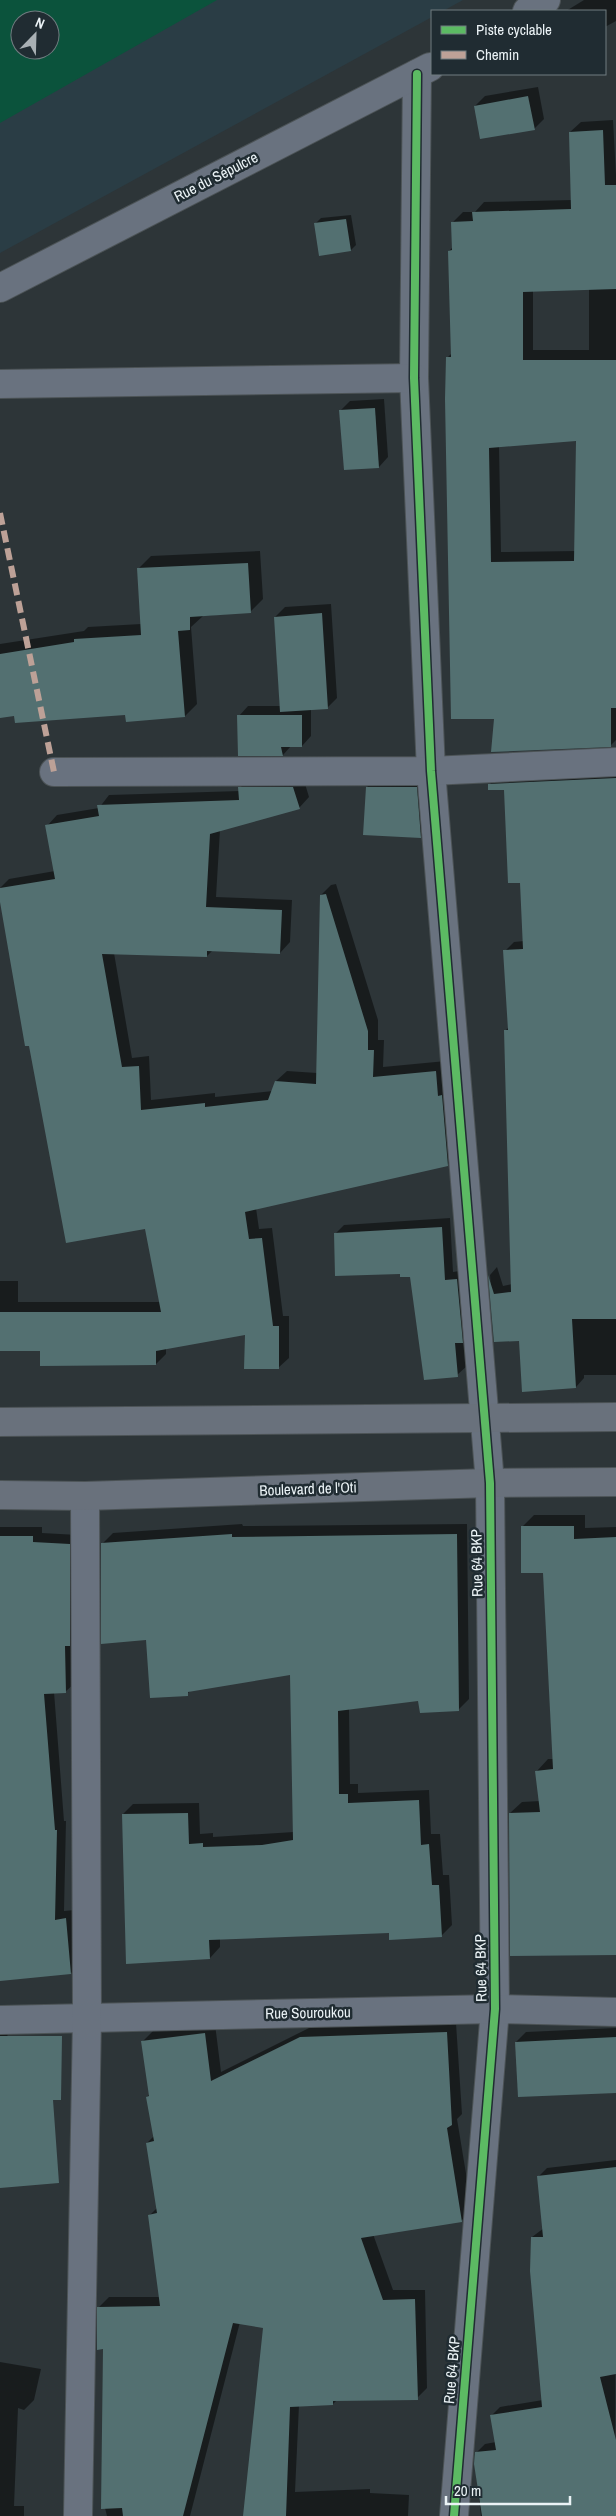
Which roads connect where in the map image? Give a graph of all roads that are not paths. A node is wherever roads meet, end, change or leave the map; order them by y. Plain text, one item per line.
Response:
1 (546, 0) edge
2 (528, 10) edge
3 (425, 70) edge
4 (0, 288) edge
5 (414, 378) junction
6 (0, 384) edge
7 (616, 762) edge
8 (431, 771) junction
9 (54, 772) dead end
10 (484, 1417) junction
11 (616, 1417) edge
12 (0, 1422) edge
13 (616, 1482) edge
14 (490, 1483) junction
15 (0, 1495) edge
16 (84, 1496) junction
17 (495, 2009) junction
18 (616, 2012) edge
19 (87, 2018) junction
20 (0, 2020) edge
21 (78, 2516) edge
22 (454, 2516) edge

1 - 2 street
3 - 4 street, Rue du Sépulcre
3 - 5 street, Rue 64 BKP
5 - 6 street
5 - 8 street, Rue 64 BKP
7 - 8 street
8 - 9 street
8 - 10 street, Rue 64 BKP
10 - 11 main road
10 - 12 main road
10 - 14 street, Rue 64 BKP
13 - 14 main road, Boulevard de l'Oti
14 - 16 main road, Boulevard de l'Oti
14 - 17 street, Rue 64 BKP
15 - 16 main road, Boulevard de l'Oti
16 - 19 street
17 - 18 street, Rue Souroukou
17 - 19 street, Rue Souroukou
17 - 22 street, Rue 64 BKP
19 - 20 street, Rue Souroukou
19 - 21 street

